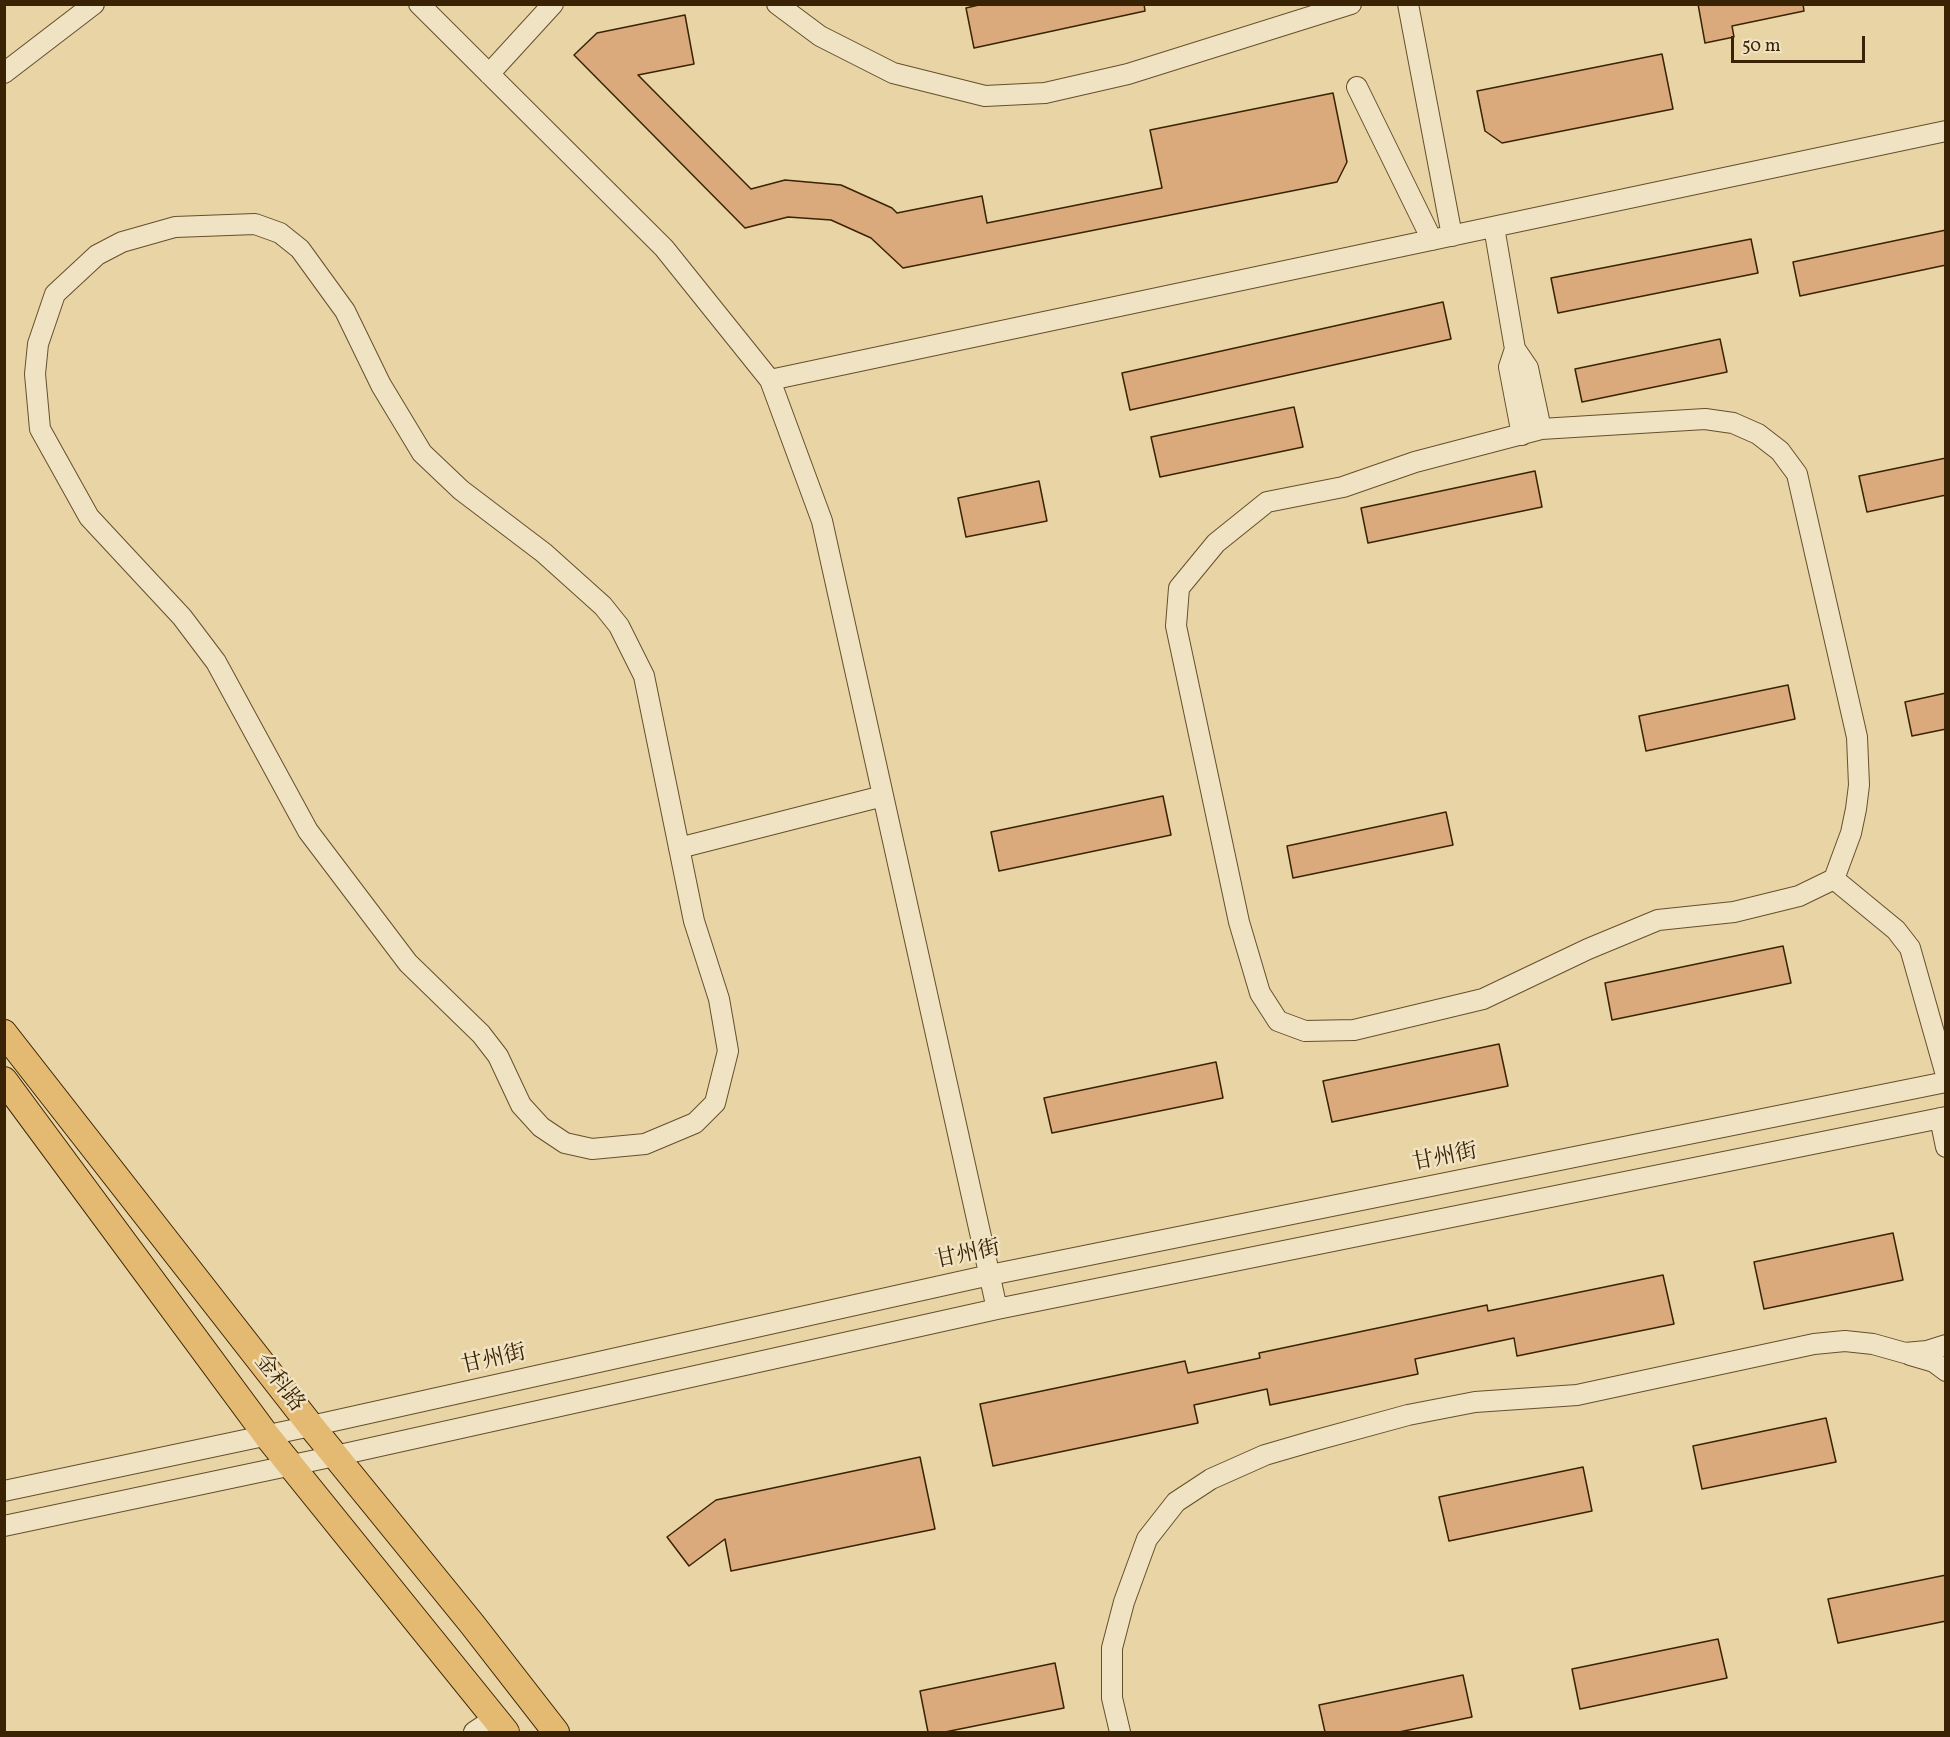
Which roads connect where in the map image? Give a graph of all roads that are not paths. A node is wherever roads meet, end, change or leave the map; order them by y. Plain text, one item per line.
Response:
1 (94, 4) edge
2 (419, 4) edge
3 (554, 4) edge
4 (777, 4) edge
5 (1351, 4) edge
6 (1408, 4) edge
7 (4, 73) edge
8 (489, 74) junction
9 (1357, 87) dead end
10 (1946, 131) edge
11 (1494, 227) junction
12 (1452, 236) junction
13 (1432, 240) junction
14 (770, 381) junction
15 (1532, 432) junction
16 (883, 796) junction
17 (679, 848) junction
18 (1834, 879) junction
19 (4, 1032) edge
20 (1946, 1075) edge
21 (4, 1080) edge
22 (1946, 1082) edge
23 (1943, 1117) edge
24 (1946, 1147) edge
25 (990, 1275) junction
26 (997, 1309) junction
27 (1946, 1345) edge
28 (1905, 1353) junction
29 (1946, 1371) edge
30 (311, 1426) junction
31 (267, 1436) junction
32 (335, 1456) junction
33 (292, 1465) junction
34 (4, 1491) edge
35 (4, 1526) edge
36 (501, 1725) edge
37 (474, 1732) edge
38 (556, 1732) edge
39 (1120, 1732) edge

1 - 7 street
2 - 8 street
3 - 8 street
4 - 5 street
6 - 12 street
8 - 14 street
9 - 13 street
10 - 11 street
11 - 12 street
11 - 15 street
12 - 13 street
13 - 14 street
14 - 16 street
15 - 18 street
15 - 18 street
16 - 17 street
16 - 25 street
17 - 17 street
18 - 20 street
19 - 30 main road, 金科路
21 - 31 main road, 金科路
22 - 25 street, 甘州街
23 - 24 street
23 - 26 street
25 - 26 street
25 - 30 street, 甘州街
26 - 32 street
27 - 28 street
28 - 29 street
28 - 39 street
30 - 31 street, 甘州街
30 - 32 main road, 金科路
31 - 33 main road, 金科路
31 - 34 street, 甘州街
32 - 33 street
32 - 38 main road, 金科路
33 - 35 street
33 - 36 main road, 金科路
36 - 37 street

